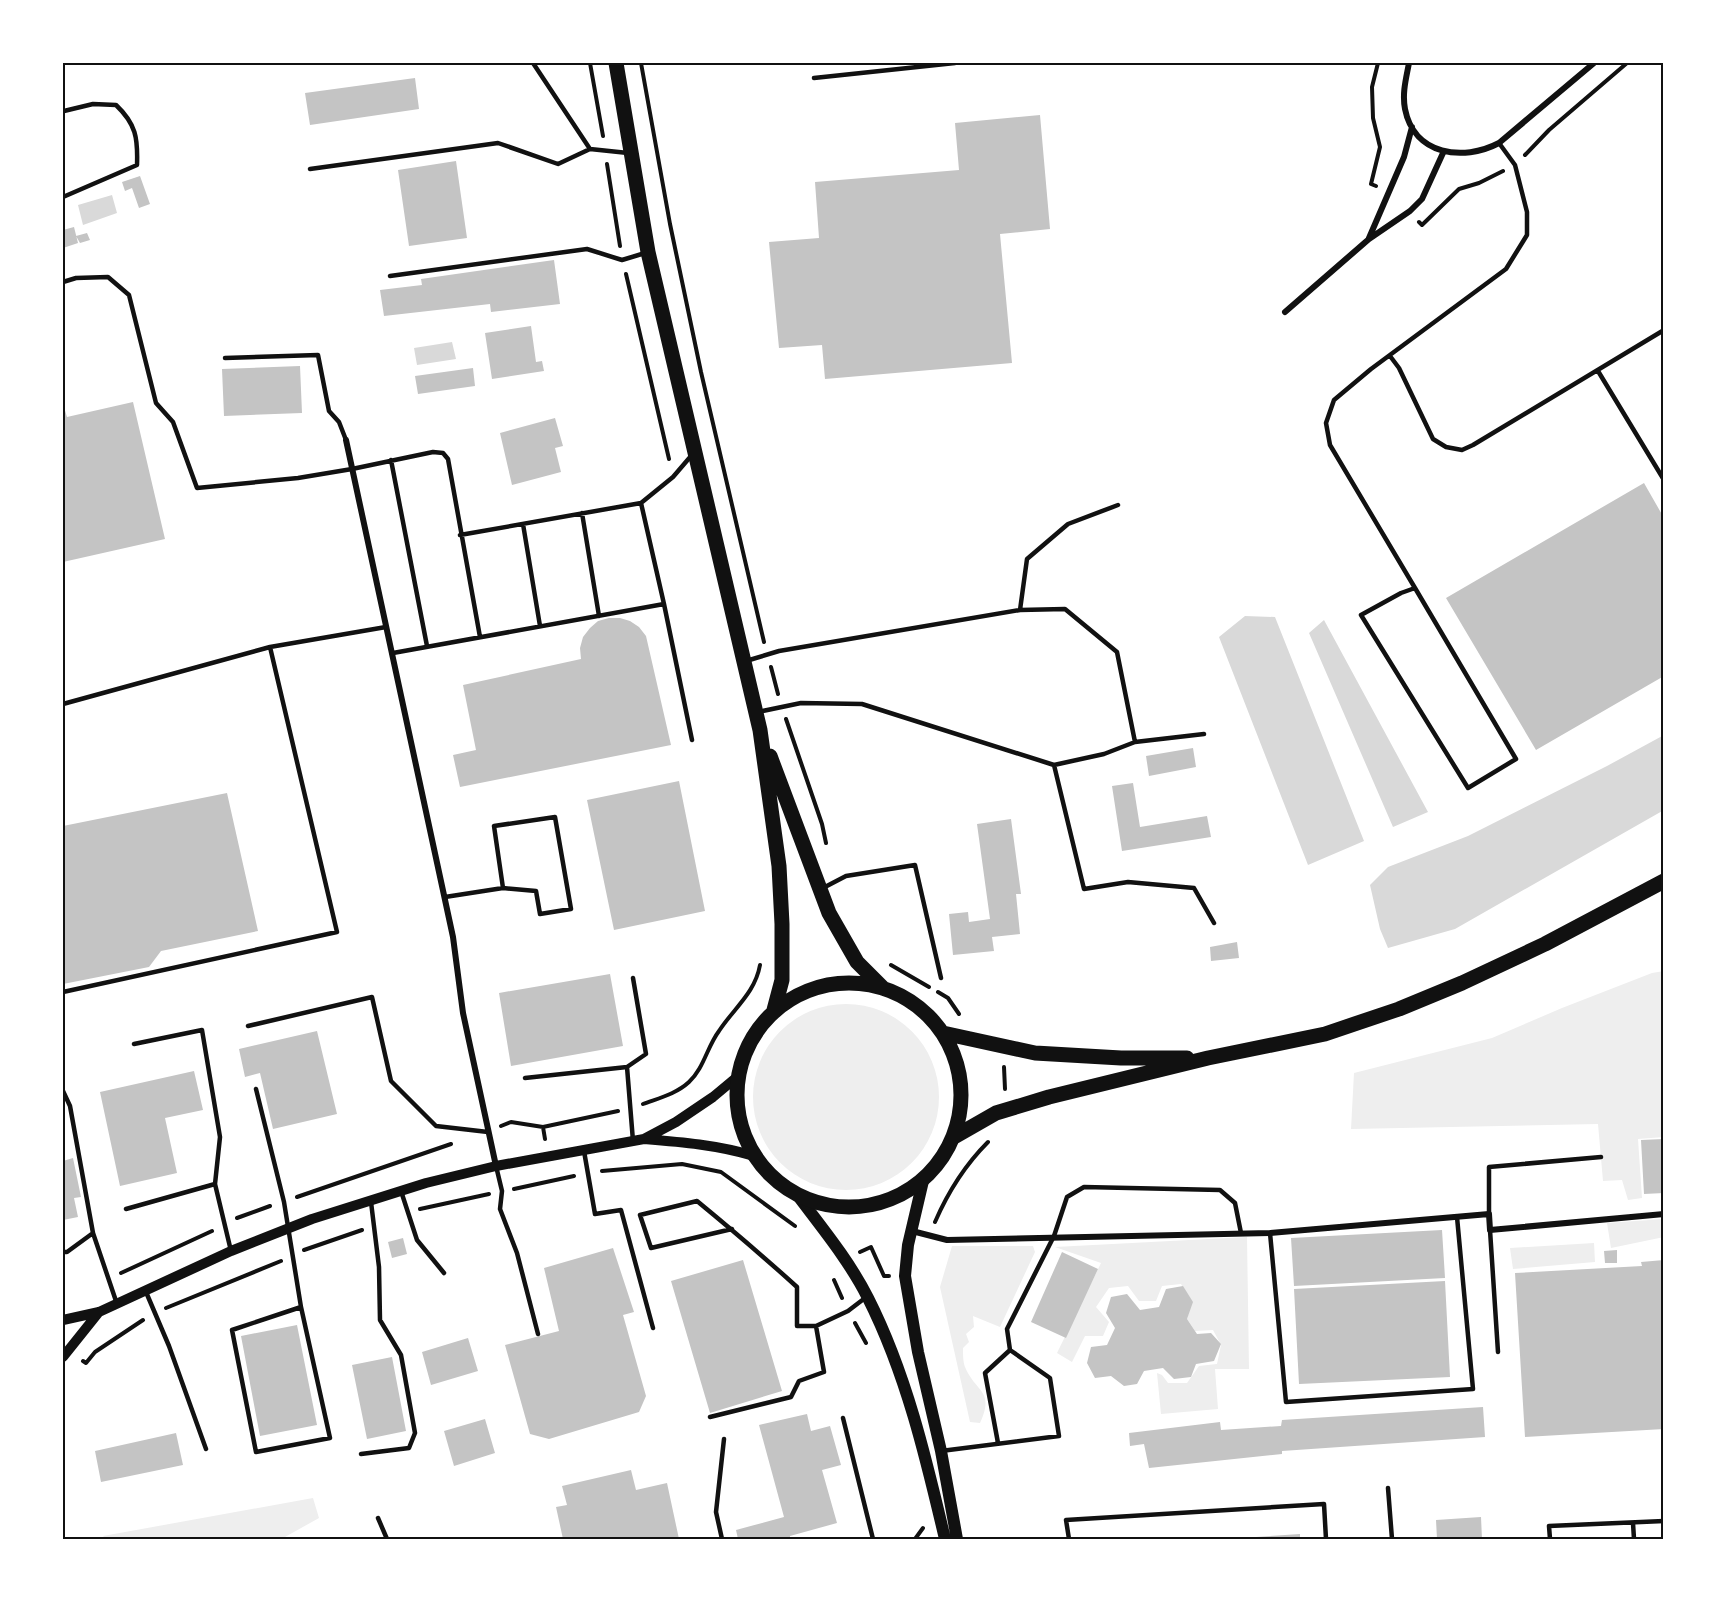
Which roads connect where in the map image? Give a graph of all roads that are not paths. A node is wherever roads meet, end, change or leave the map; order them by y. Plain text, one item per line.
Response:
1 (533, 63) edge
2 (616, 63) edge
3 (955, 63) edge
4 (1409, 63) edge
5 (1594, 63) edge
6 (814, 78) dead end
7 (64, 111) edge
8 (1412, 127) junction
9 (1498, 143) junction
10 (590, 148) junction
11 (630, 153) junction
12 (1443, 153) junction
13 (310, 168) dead end
14 (63, 197) edge
15 (1369, 239) junction
16 (648, 252) junction
17 (390, 276) dead end
18 (63, 282) edge
19 (1285, 312) dead end
20 (1664, 330) edge
21 (1390, 356) junction
22 (225, 358) dead end
23 (1598, 371) junction
24 (346, 440) joint
25 (695, 451) junction
26 (391, 460) junction
27 (352, 469) junction
28 (1664, 480) edge
29 (641, 503) junction
30 (1118, 505) dead end
31 (582, 513) junction
32 (523, 524) junction
33 (460, 535) junction
34 (1415, 588) junction
35 (664, 604) junction
36 (1020, 610) junction
37 (599, 616) junction
38 (540, 626) junction
39 (386, 627) junction
40 (480, 637) junction
41 (427, 646) junction
42 (270, 647) junction
43 (393, 653) junction
44 (744, 662) junction
45 (63, 704) edge
46 (756, 713) junction
47 (760, 730) junction
48 (1204, 734) dead end
49 (692, 740) dead end
50 (1135, 742) junction
51 (1054, 765) junction
52 (1664, 881) edge
53 (503, 888) junction
54 (821, 889) junction
55 (445, 897) junction
56 (1214, 923) dead end
57 (633, 978) dead end
58 (941, 978) dead end
59 (883, 988) junction
60 (63, 992) edge
61 (774, 1010) junction
62 (248, 1026) dead end
63 (943, 1033) junction
64 (134, 1044) dead end
65 (1208, 1058) junction
66 (627, 1067) junction
67 (737, 1077) junction
68 (525, 1078) dead end
69 (256, 1089) dead end
70 (63, 1092) edge
71 (488, 1132) junction
72 (954, 1137) junction
73 (638, 1140) junction
74 (584, 1148) junction
75 (754, 1156) junction
76 (1601, 1157) dead end
77 (496, 1166) junction
78 (923, 1181) junction
79 (215, 1184) junction
80 (400, 1191) junction
81 (798, 1196) junction
82 (370, 1200) junction
83 (126, 1209) dead end
84 (1489, 1214) junction
85 (1664, 1215) edge
86 (1457, 1217) junction
87 (288, 1229) junction
88 (732, 1229) junction
89 (1490, 1230) junction
90 (912, 1231) junction
91 (93, 1233) junction
92 (1241, 1233) junction
93 (1270, 1233) junction
94 (1054, 1236) junction
95 (231, 1251) junction
96 (63, 1252) edge
97 (444, 1273) dead end
98 (145, 1289) junction
99 (867, 1296) junction
100 (117, 1304) junction
101 (300, 1307) junction
102 (99, 1312) junction
103 (63, 1320) edge
104 (816, 1326) junction
105 (653, 1328) dead end
106 (538, 1334) dead end
107 (1010, 1350) junction
108 (1498, 1352) dead end
109 (63, 1357) edge
110 (710, 1418) dead end
111 (843, 1419) dead end
112 (724, 1439) dead end
113 (998, 1443) junction
114 (206, 1449) dead end
115 (941, 1451) junction
116 (361, 1454) dead end
117 (1388, 1488) dead end
118 (378, 1518) dead end
119 (1664, 1521) edge
120 (1633, 1523) junction
121 (387, 1539) edge
122 (722, 1539) edge
123 (873, 1539) edge
124 (945, 1539) edge
125 (957, 1539) edge
126 (1069, 1539) edge
127 (1326, 1539) edge
128 (1392, 1539) edge
129 (1550, 1539) edge
130 (1634, 1539) edge

1 - 10 lane
2 - 11 main road
3 - 6 lane
4 - 8 street
5 - 9 street
7 - 14 lane
8 - 12 street
8 - 15 street
9 - 12 street
9 - 21 lane
10 - 11 lane
10 - 13 lane
11 - 16 main road
12 - 15 street
15 - 19 street
16 - 17 lane
16 - 25 main road
18 - 27 lane
20 - 23 lane
21 - 23 lane
21 - 34 lane
22 - 24 lane
23 - 28 lane
24 - 27 street
25 - 29 lane
25 - 44 main road
26 - 27 lane
26 - 33 lane
26 - 41 lane
27 - 39 street
29 - 31 lane
29 - 35 lane
30 - 36 lane
31 - 32 lane
31 - 37 lane
32 - 33 lane
32 - 38 lane
33 - 40 lane
34 - 34 lane
35 - 37 lane
35 - 49 lane
36 - 44 lane
36 - 50 lane
37 - 38 lane
38 - 40 lane
39 - 42 lane
39 - 43 street
40 - 41 lane
41 - 43 lane
42 - 45 lane
42 - 60 lane
43 - 55 street
44 - 46 main road
46 - 47 main road
46 - 51 lane
47 - 54 main road
47 - 61 main road
48 - 50 lane
50 - 51 lane
51 - 56 lane
52 - 65 main road
53 - 53 lane
53 - 55 lane
54 - 58 lane
54 - 59 main road
55 - 71 street
57 - 66 lane
59 - 61 main road
59 - 63 main road
61 - 67 main road
62 - 71 lane
63 - 65 main road
63 - 72 main road
64 - 79 lane
65 - 72 main road
66 - 68 lane
66 - 73 lane
67 - 73 street
67 - 75 main road
69 - 87 lane
70 - 91 lane
71 - 77 street
72 - 78 main road
73 - 74 street
73 - 75 street
74 - 77 street
74 - 105 lane
75 - 81 main road
76 - 84 lane
77 - 80 street
77 - 106 lane
78 - 81 main road
78 - 90 main road
79 - 83 lane
79 - 95 lane
80 - 82 street
80 - 97 lane
81 - 99 main road
82 - 87 street
82 - 116 lane
84 - 86 street
84 - 89 street
85 - 89 street
86 - 93 street
86 - 93 lane
87 - 95 street
87 - 101 lane
88 - 88 lane
88 - 104 lane
89 - 108 lane
90 - 94 street
90 - 115 main road
91 - 96 lane
91 - 100 lane
92 - 93 street
92 - 94 street
92 - 94 lane
94 - 107 lane
95 - 98 street
98 - 100 street
98 - 114 lane
99 - 104 lane
99 - 124 main road
100 - 102 street
101 - 101 lane
102 - 103 street
102 - 109 street
104 - 110 lane
107 - 113 lane
107 - 113 lane
111 - 123 lane
112 - 122 lane
113 - 115 lane
115 - 125 main road
117 - 128 lane
118 - 121 lane
119 - 120 lane
120 - 129 lane
120 - 130 lane
126 - 127 lane

